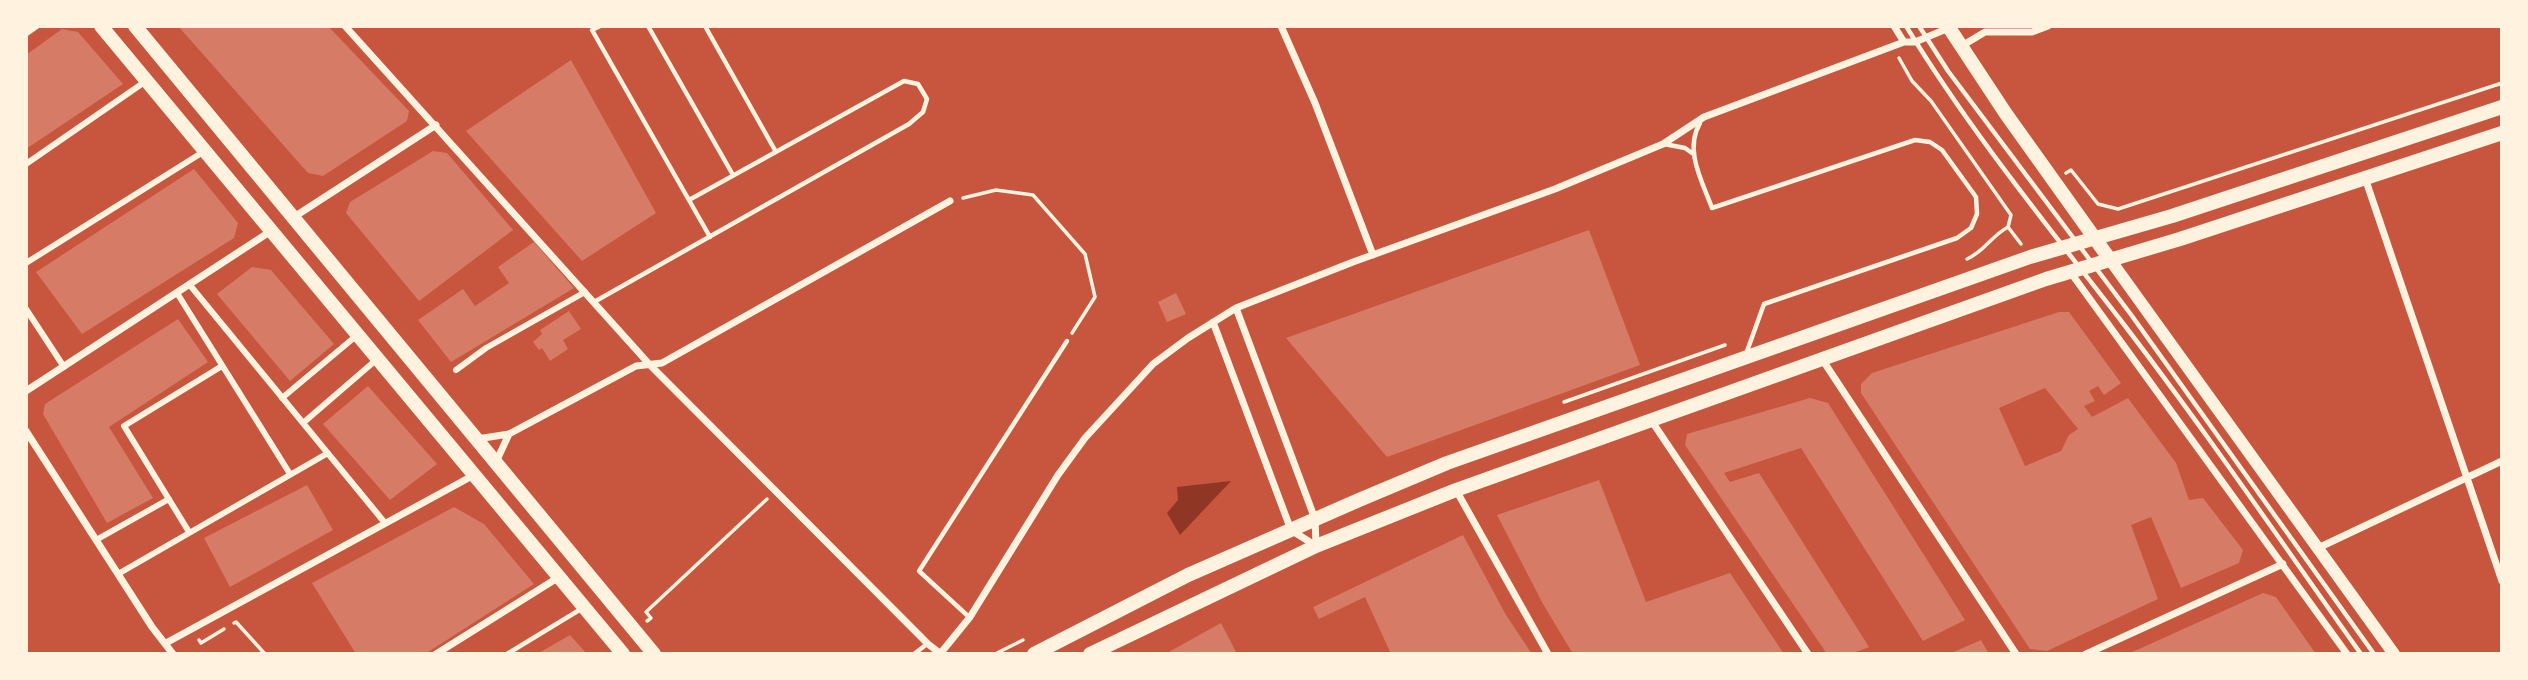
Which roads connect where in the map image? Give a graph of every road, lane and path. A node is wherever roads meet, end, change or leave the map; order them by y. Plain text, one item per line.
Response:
1 (36, 26) edge
2 (101, 26) edge
3 (135, 26) edge
4 (345, 26) edge
5 (600, 26) edge
6 (648, 26) edge
7 (705, 26) edge
8 (1281, 26) edge
9 (1894, 26) edge
10 (1906, 26) edge
11 (1919, 26) edge
12 (2048, 26) edge
13 (1948, 27) edge
14 (26, 33) edge
15 (1926, 37) junction
16 (1915, 42) junction
17 (1904, 43) junction
18 (1960, 47) junction
19 (146, 81) junction
20 (2502, 83) edge
21 (2502, 107) edge
22 (1704, 117) junction
23 (436, 125) junction
24 (2502, 133) edge
25 (1663, 144) junction
26 (205, 150) junction
27 (776, 152) junction
28 (1692, 153) junction
29 (26, 164) edge
30 (733, 175) junction
31 (2365, 178) junction
32 (2054, 182) junction
33 (689, 200) junction
34 (950, 201) joint
35 (2027, 202) junction
36 (2011, 215) dead end
37 (293, 217) junction
38 (271, 231) junction
39 (710, 237) junction
40 (2095, 238) junction
41 (2069, 245) junction
42 (1373, 255) junction
43 (2111, 261) junction
44 (26, 263) edge
45 (2081, 269) junction
46 (190, 284) junction
47 (585, 292) junction
48 (177, 293) junction
49 (594, 302) junction
50 (1236, 308) junction
51 (26, 309) edge
52 (1213, 322) junction
53 (357, 334) junction
54 (1068, 341) joint
55 (1744, 358) junction
56 (378, 359) junction
57 (1822, 359) junction
58 (650, 365) junction
59 (222, 366) junction
60 (64, 367) junction
61 (456, 370) dead end
62 (26, 391) edge
63 (282, 398) junction
64 (1651, 419) junction
65 (303, 423) junction
66 (26, 431) edge
67 (509, 434) junction
68 (477, 439) junction
69 (328, 453) junction
70 (2502, 461) edge
71 (496, 462) junction
72 (290, 474) junction
73 (474, 475) junction
74 (2467, 477) junction
75 (1456, 489) junction
76 (776, 490) junction
77 (169, 499) junction
78 (1315, 519) junction
79 (385, 523) junction
80 (1291, 530) junction
81 (189, 532) junction
82 (96, 540) junction
83 (1316, 546) junction
84 (2318, 548) junction
85 (2283, 564) junction
86 (118, 574) junction
87 (559, 577) junction
88 (2502, 580) edge
89 (584, 607) junction
90 (970, 617) junction
91 (635, 631) junction
92 (196, 635) dead end
93 (166, 643) junction
94 (928, 644) junction
95 (173, 654) edge
96 (265, 654) edge
97 (436, 654) edge
98 (507, 654) edge
99 (623, 654) edge
100 (654, 654) edge
101 (914, 654) edge
102 (941, 654) edge
103 (1034, 654) edge
104 (1090, 654) edge
105 (1548, 654) edge
106 (1808, 654) edge
107 (2016, 654) edge
108 (2086, 654) edge
109 (2347, 654) edge
110 (2361, 654) edge
111 (2374, 654) edge
112 (2394, 654) edge

1 - 14 street
2 - 19 main road
3 - 37 main road
4 - 23 street
5 - 33 lane
6 - 30 lane
7 - 27 lane
8 - 42 street
9 - 17 street
10 - 16 lane
11 - 15 lane
12 - 18 street
13 - 15 street
13 - 18 main road
15 - 16 street
15 - 41 lane
16 - 17 street
16 - 35 lane
17 - 22 street
18 - 32 main road
19 - 26 main road
19 - 29 street
20 - 32 path
21 - 40 main road
22 - 25 street
22 - 28 lane
23 - 37 street
23 - 47 street
24 - 31 main road
25 - 28 lane
25 - 42 street
26 - 38 main road
26 - 44 street
27 - 30 lane
27 - 39 lane
28 - 55 lane
30 - 33 lane
31 - 43 main road
31 - 74 street
32 - 40 main road
33 - 39 lane
34 - 54 path
34 - 58 street
35 - 36 path
35 - 41 lane
37 - 68 main road
38 - 46 street
38 - 53 main road
39 - 49 lane
40 - 41 main road
40 - 43 main road
41 - 45 lane
41 - 45 lane
41 - 55 main road
42 - 50 street
43 - 45 main road
43 - 84 street
45 - 57 main road
45 - 85 street
45 - 110 lane
45 - 111 lane
46 - 48 street
46 - 63 street
47 - 49 street
47 - 61 street
48 - 59 street
48 - 60 street
49 - 58 street
50 - 52 street
50 - 78 street
51 - 60 street
52 - 80 street
52 - 90 street
53 - 56 main road
53 - 63 street
54 - 90 lane
55 - 78 main road
56 - 65 street
56 - 73 main road
57 - 64 main road
57 - 107 street
58 - 67 street
58 - 76 street
59 - 72 street
59 - 77 street
60 - 62 street
63 - 65 street
64 - 75 main road
64 - 106 street
65 - 69 street
66 - 82 street
67 - 68 street
67 - 71 street
68 - 71 main road
69 - 72 street
69 - 79 street
70 - 74 street
71 - 91 main road
72 - 81 street
73 - 79 street
73 - 87 main road
74 - 84 street
74 - 88 street
75 - 83 main road
75 - 105 street
76 - 91 path
76 - 94 street
77 - 81 street
77 - 82 street
78 - 80 main road
78 - 83 street
79 - 93 street
80 - 83 street
80 - 103 main road
81 - 86 street
82 - 86 street
83 - 104 main road
84 - 112 street
85 - 108 street
85 - 109 street
86 - 93 street
87 - 89 main road
87 - 97 street
89 - 98 lane
89 - 99 main road
90 - 102 street
91 - 100 main road
92 - 96 path
93 - 95 street
94 - 101 lane
94 - 102 street

